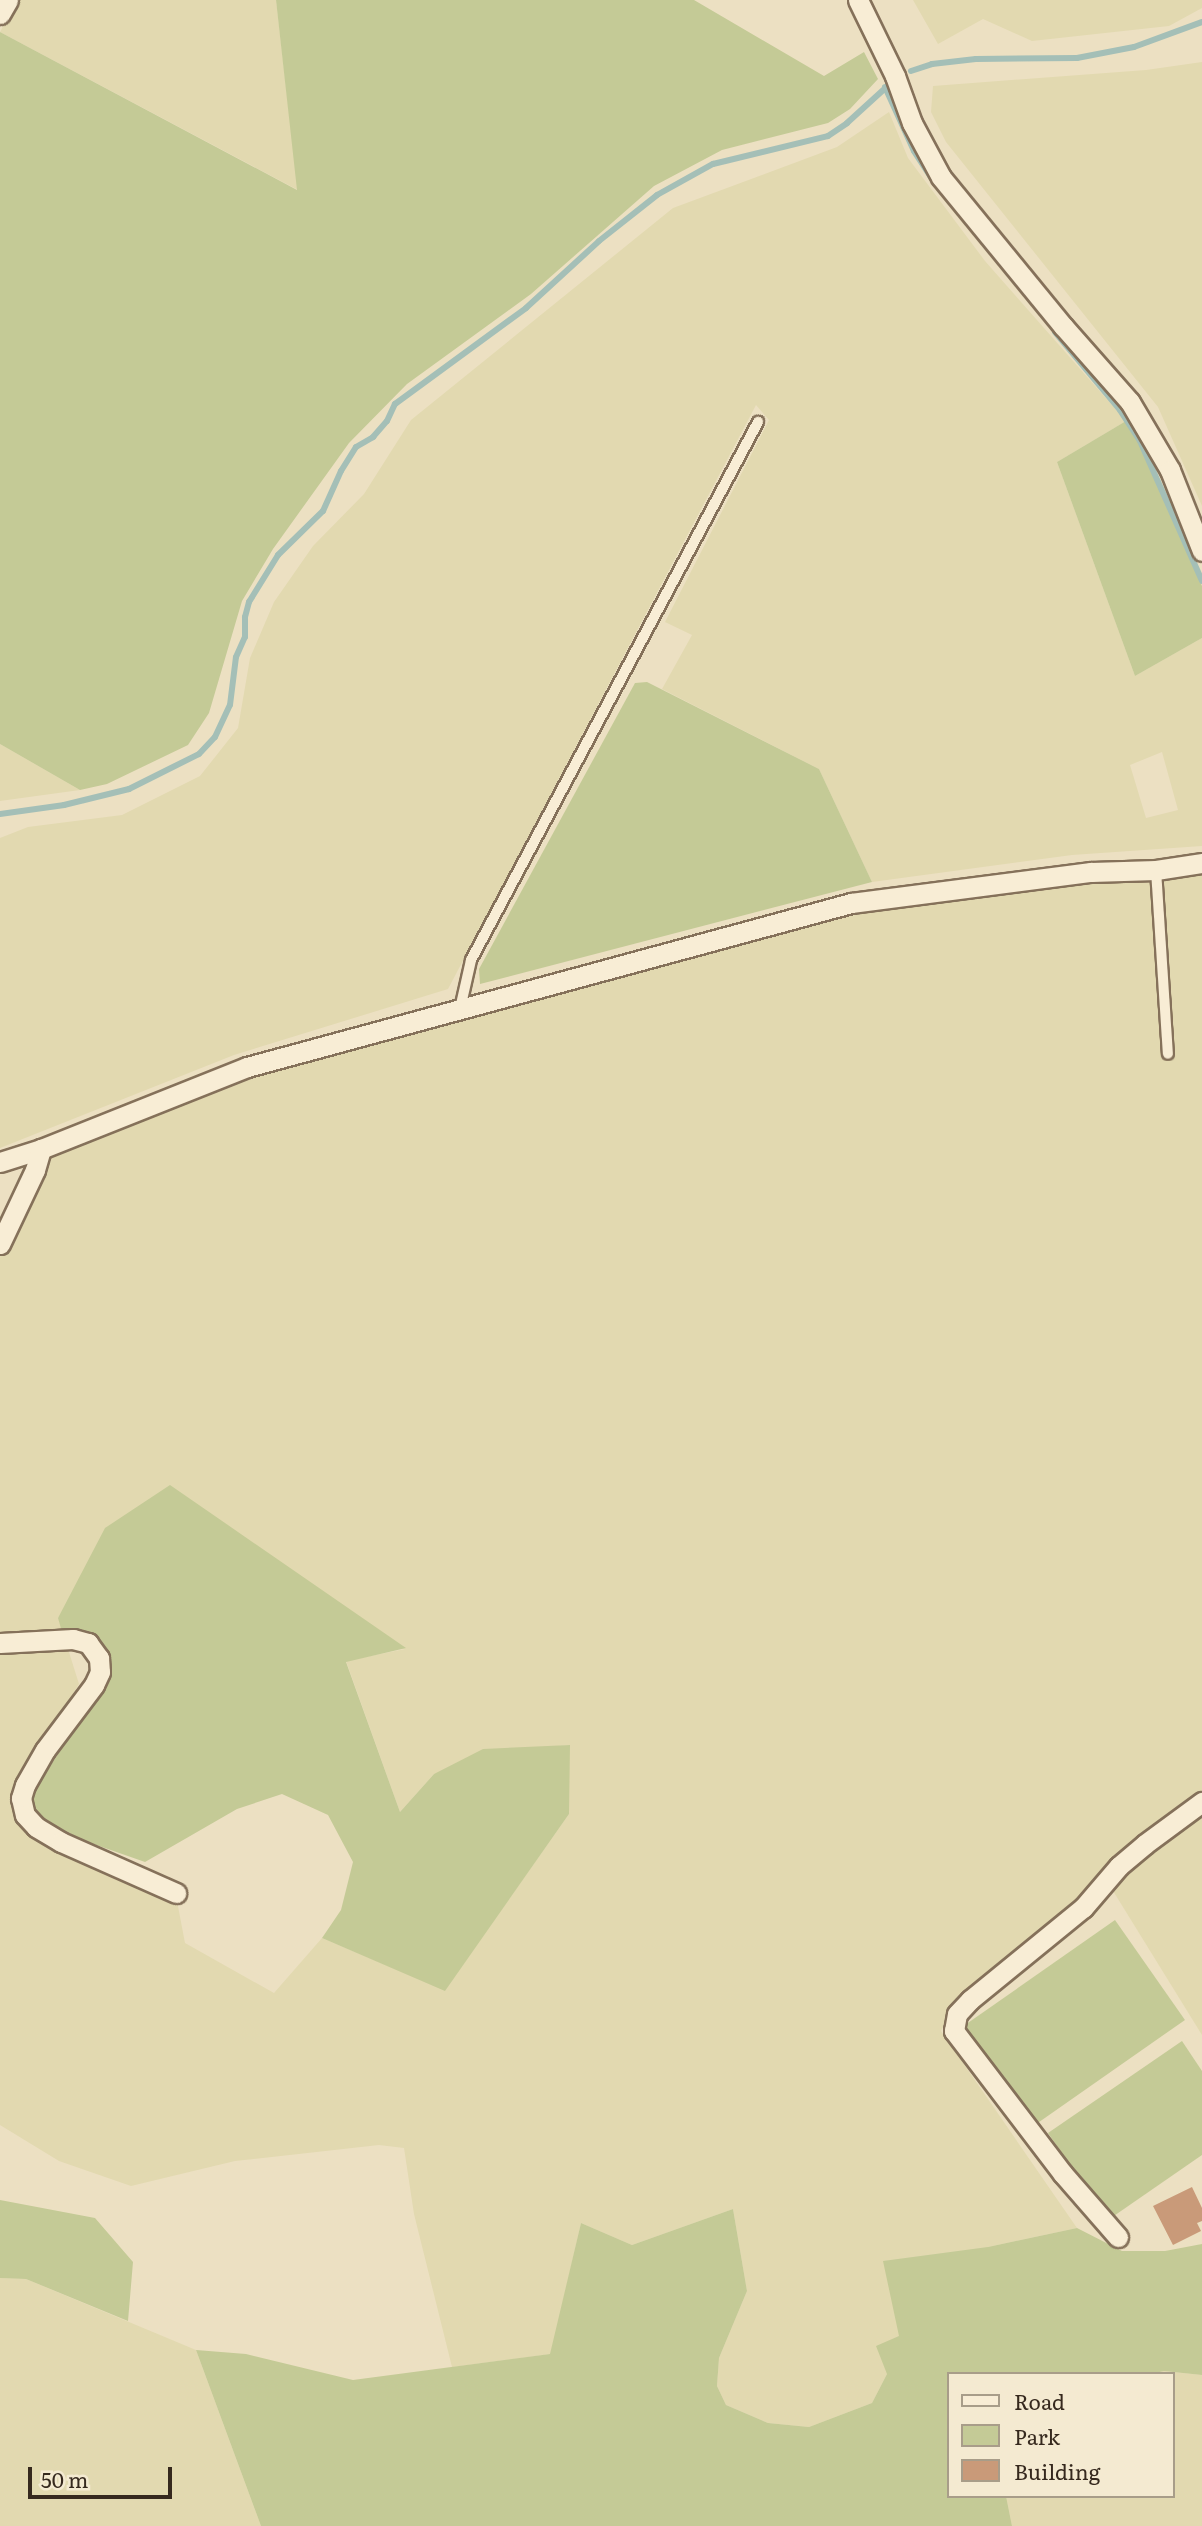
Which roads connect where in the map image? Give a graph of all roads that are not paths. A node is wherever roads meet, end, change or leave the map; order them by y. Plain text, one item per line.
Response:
1 (8, 0) edge
2 (864, 4) edge
3 (0, 14) edge
4 (758, 422) dead end
5 (1202, 551) edge
6 (1202, 863) edge
7 (1156, 870) junction
8 (460, 1009) junction
9 (1168, 1054) dead end
10 (41, 1149) junction
11 (0, 1162) edge
12 (0, 1244) edge
13 (0, 1643) edge
14 (1202, 1802) edge
15 (176, 1893) dead end
16 (1118, 2237) dead end

1 - 3 street
2 - 5 street
4 - 8 lane
6 - 7 street
7 - 8 street
7 - 9 lane
8 - 10 street
10 - 11 street
10 - 12 street
13 - 15 street
14 - 16 street

